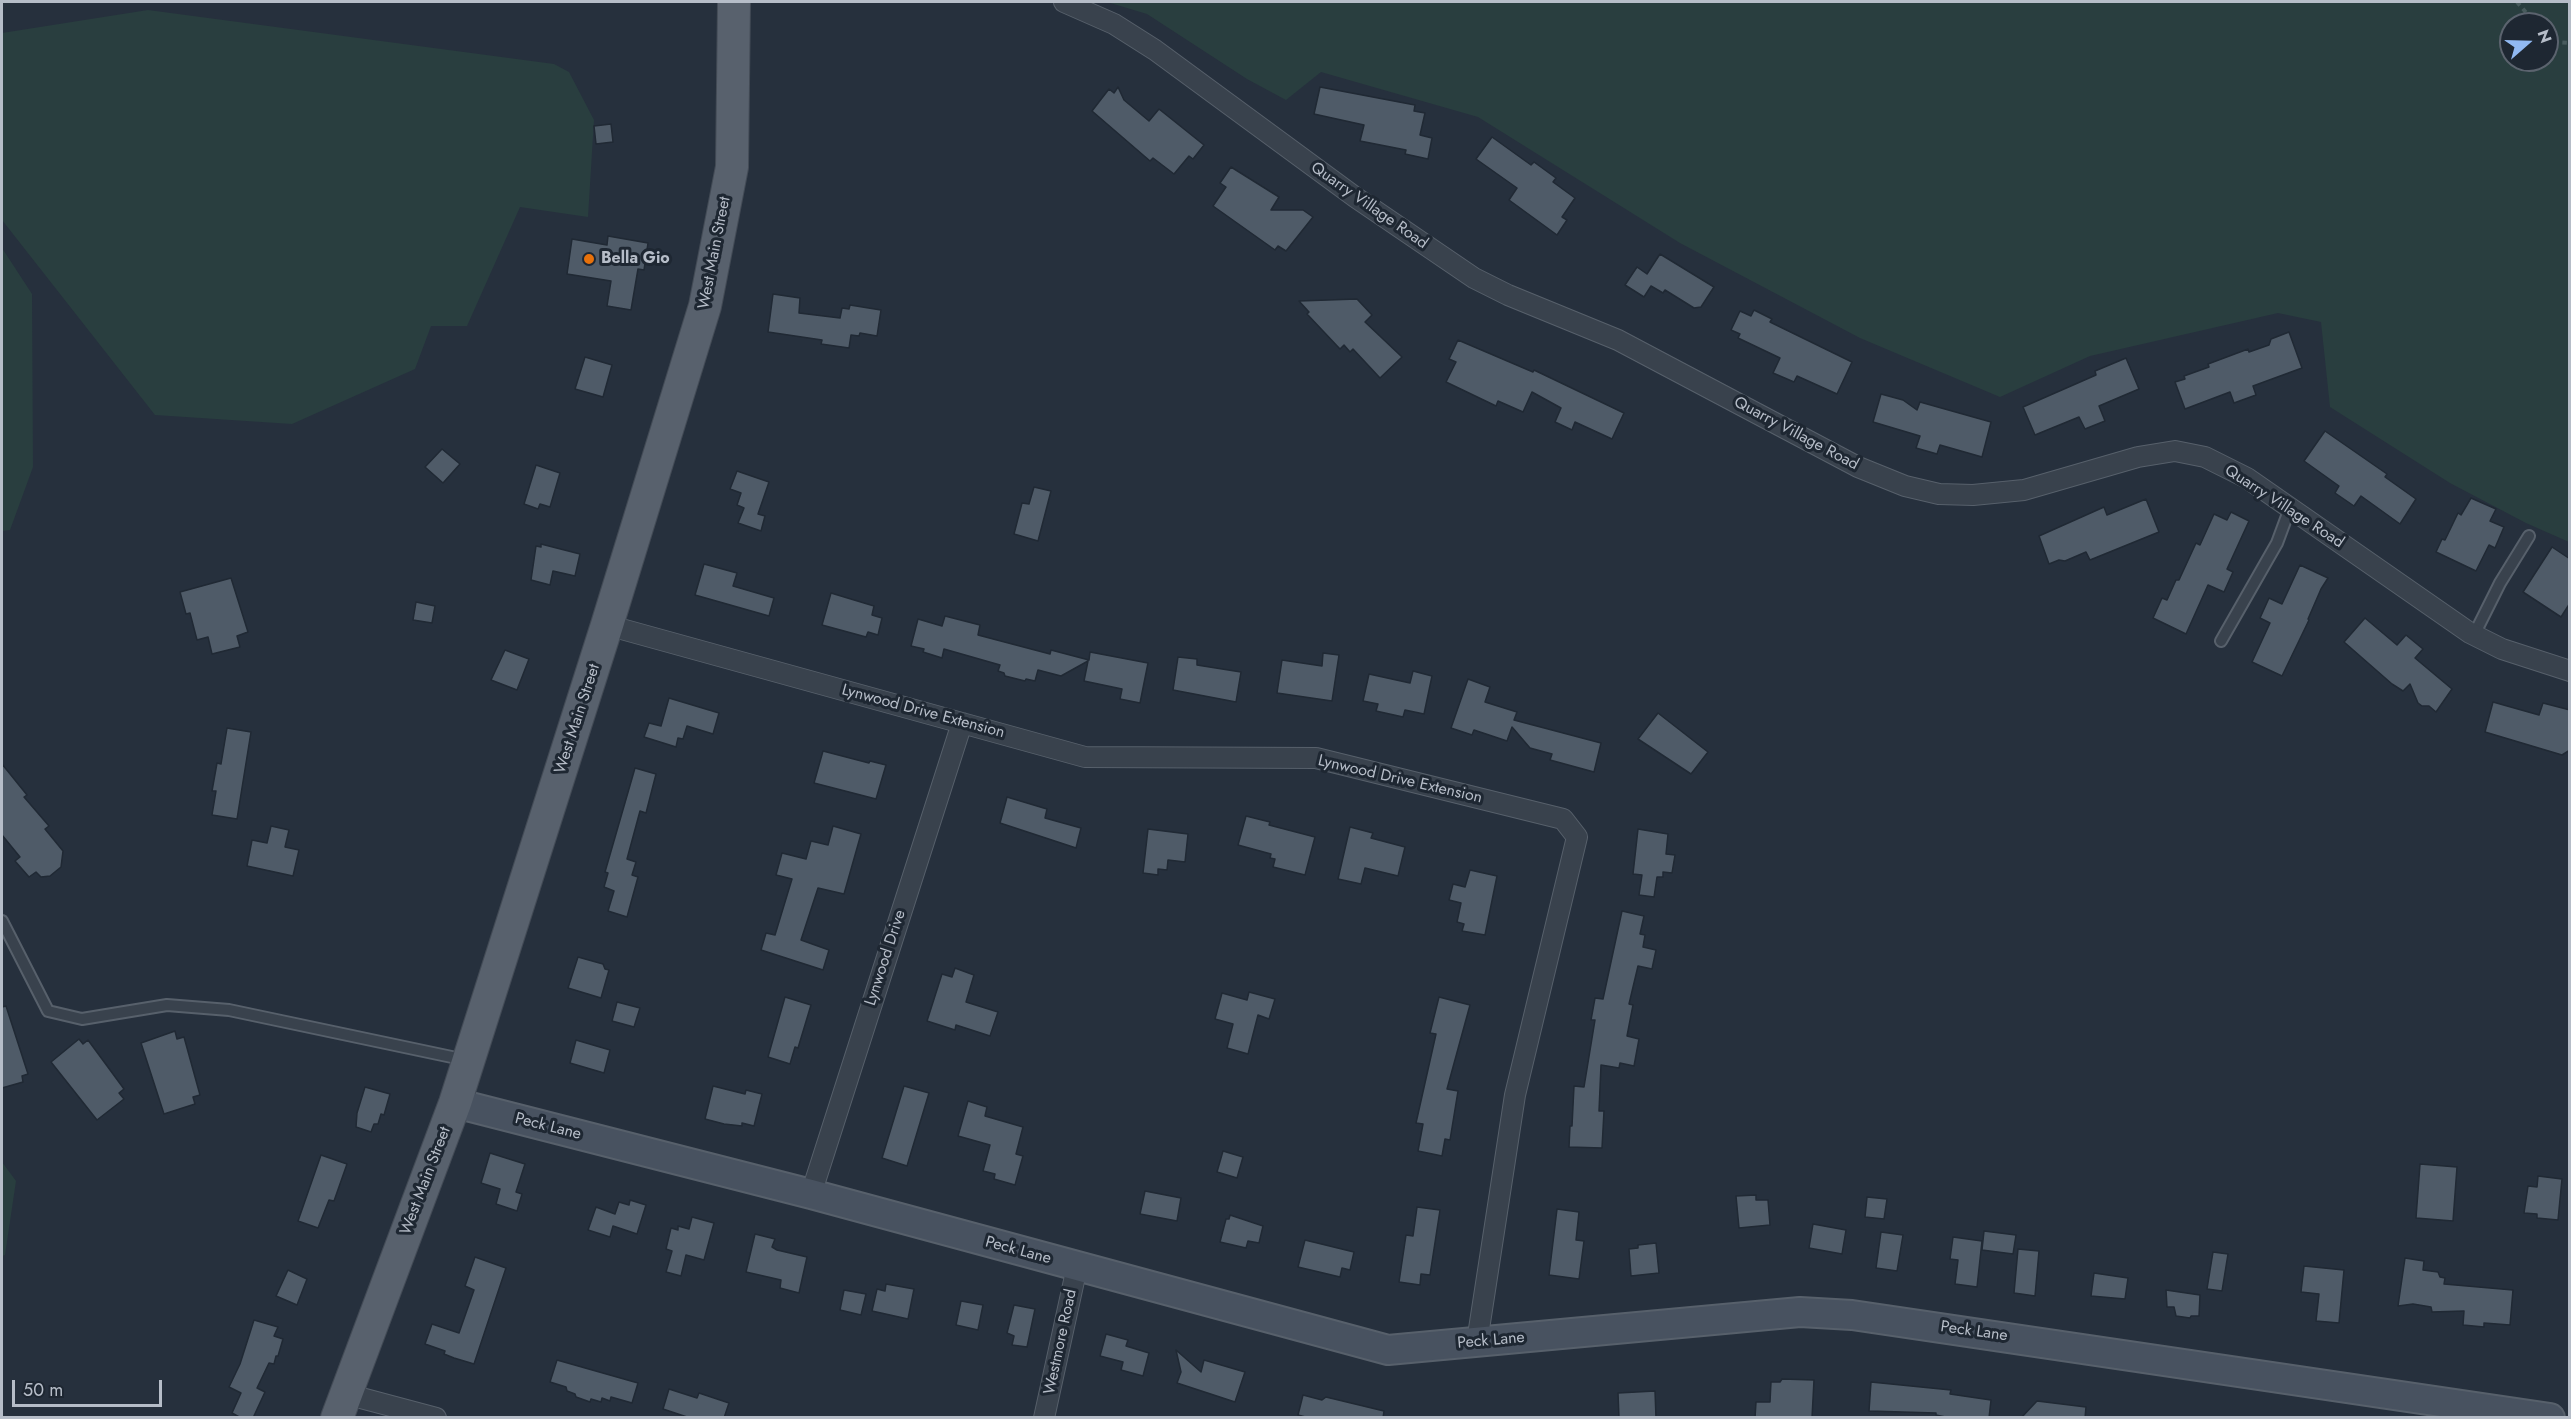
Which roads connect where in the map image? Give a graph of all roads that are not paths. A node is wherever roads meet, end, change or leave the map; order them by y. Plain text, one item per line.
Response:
1 (734, 2) edge
2 (1064, 2) edge
3 (2290, 508) junction
4 (2529, 536) dead end
5 (608, 625) junction
6 (2474, 635) junction
7 (2222, 641) dead end
8 (2570, 670) edge
9 (962, 723) junction
10 (2, 921) edge
11 (469, 1060) junction
12 (455, 1103) junction
13 (811, 1194) junction
14 (1077, 1267) junction
15 (1477, 1342) junction
16 (342, 1406) edge
17 (436, 1418) edge
18 (1044, 1418) edge
19 (2550, 1418) edge

1 - 5 main road, West Main Street
2 - 3 street, Quarry Village Road
3 - 6 street, Quarry Village Road
3 - 7 lane
4 - 6 lane
5 - 9 street, Lynwood Drive Extension
5 - 11 main road, West Main Street
6 - 8 street, Quarry Village Road
9 - 13 street, Lynwood Drive
9 - 15 street, Lynwood Drive Extension
10 - 11 lane
11 - 12 main road, West Main Street
12 - 13 street, Peck Lane
12 - 16 main road, West Main Street
13 - 14 street, Peck Lane
14 - 15 street, Peck Lane
14 - 18 street, Westmore Road
15 - 19 street, Peck Lane
16 - 17 street

